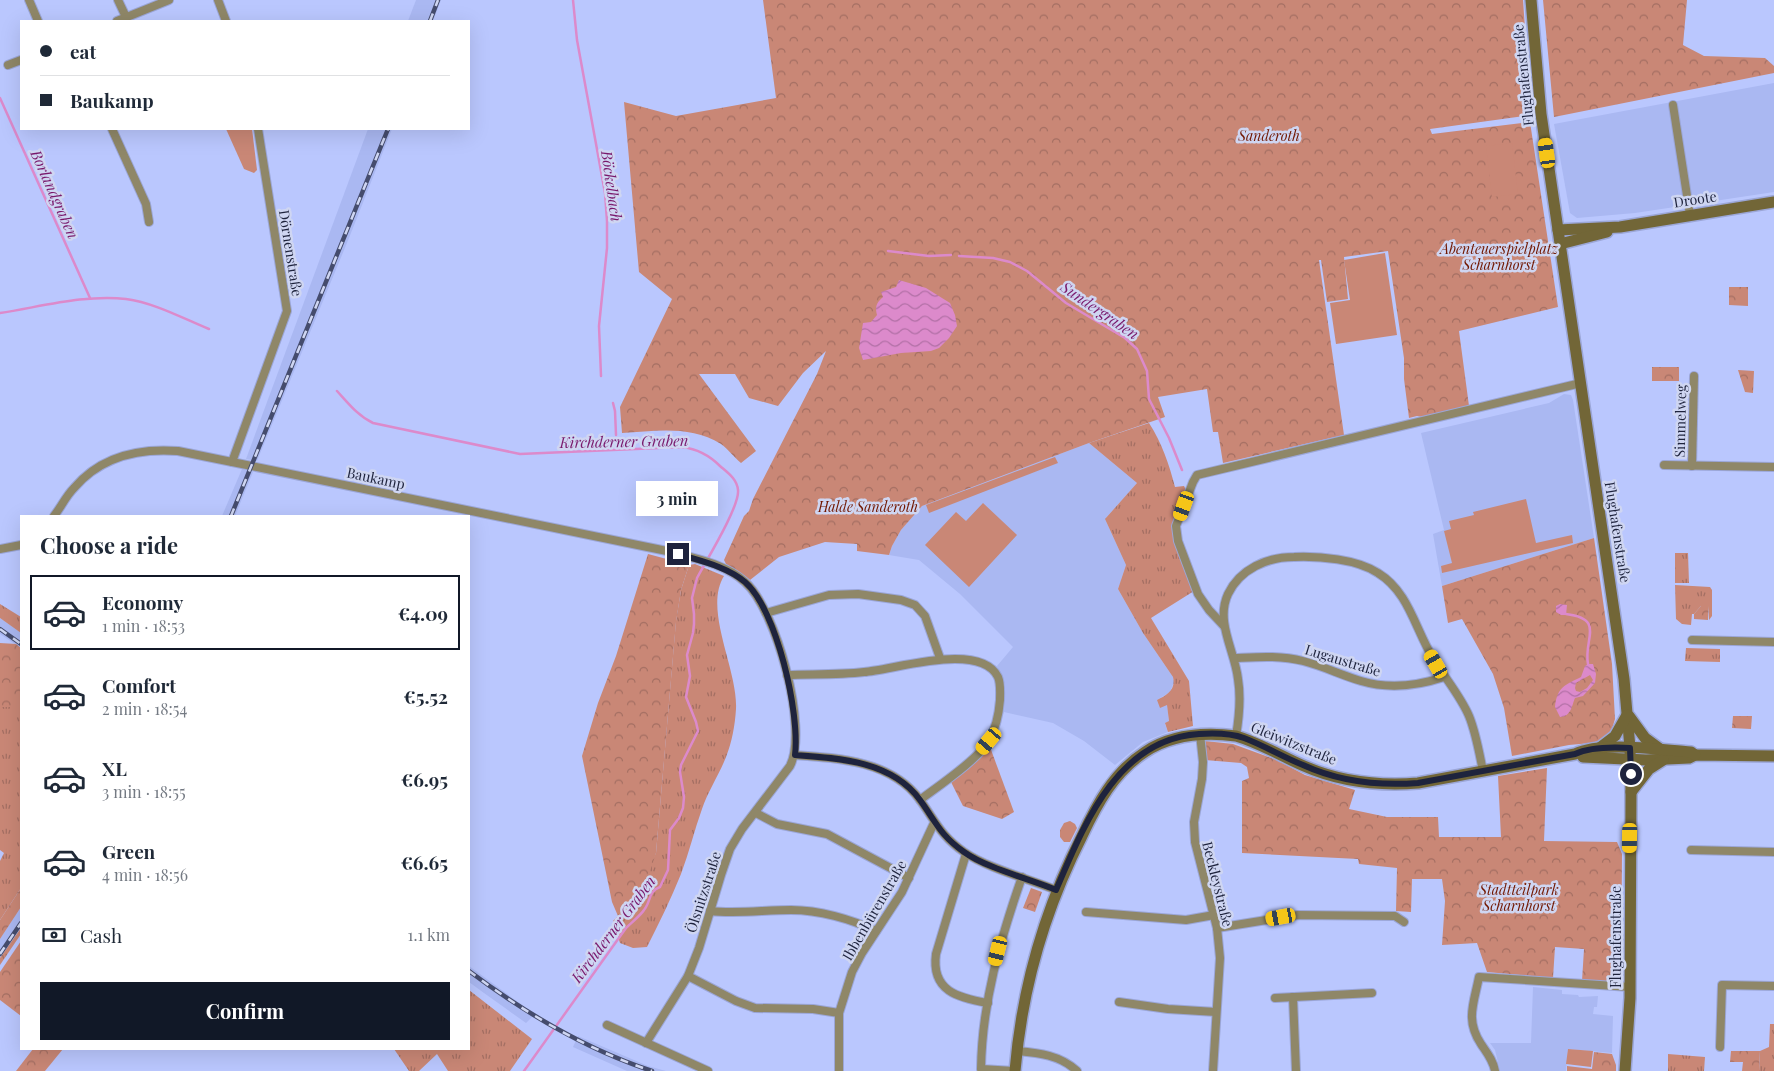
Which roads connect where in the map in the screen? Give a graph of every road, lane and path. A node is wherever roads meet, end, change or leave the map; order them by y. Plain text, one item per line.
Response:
1 (29, 0) edge
2 (118, 0) edge
3 (169, 0) edge
4 (218, 0) edge
5 (1531, 0) edge
6 (126, 17) junction
7 (38, 20) edge
8 (119, 20) edge
9 (226, 20) edge
10 (20, 60) edge
11 (8, 65) dead end
12 (1673, 105) dead end
13 (112, 130) edge
14 (258, 130) edge
15 (1774, 202) edge
16 (1690, 215) junction
17 (149, 222) dead end
18 (1620, 226) junction
19 (1558, 230) junction
20 (1560, 244) junction
21 (1694, 376) dead end
22 (1580, 383) junction
23 (232, 462) junction
24 (1664, 465) dead end
25 (1692, 466) junction
26 (1774, 467) edge
27 (55, 515) edge
28 (20, 545) edge
29 (0, 549) edge
30 (766, 612) junction
31 (1224, 626) junction
32 (1692, 640) dead end
33 (1774, 642) edge
34 (940, 658) junction
35 (1234, 658) junction
36 (787, 675) junction
37 (1444, 677) junction
38 (1627, 715) junction
39 (1200, 734) junction
40 (1236, 736) junction
41 (1598, 749) junction
42 (1575, 754) junction
43 (1630, 754) junction
44 (795, 755) junction
45 (1665, 755) junction
46 (1774, 756) edge
47 (1483, 771) junction
48 (1631, 792) junction
49 (920, 800) junction
50 (756, 813) junction
51 (934, 823) junction
52 (1691, 850) dead end
53 (1774, 852) edge
54 (966, 854) junction
55 (1022, 877) junction
56 (909, 878) junction
57 (1056, 890) junction
58 (710, 911) junction
59 (1086, 912) dead end
60 (1214, 915) junction
61 (1404, 922) dead end
62 (1217, 928) junction
63 (876, 932) junction
64 (688, 976) junction
65 (1774, 986) edge
66 (1630, 987) junction
67 (1372, 993) dead end
68 (1275, 998) dead end
69 (1293, 998) junction
70 (1119, 1002) dead end
71 (988, 1003) junction
72 (1216, 1012) junction
73 (839, 1013) junction
74 (606, 1025) dead end
75 (646, 1043) junction
76 (1720, 1047) dead end
77 (1017, 1051) junction
78 (708, 1071) edge
79 (839, 1071) edge
80 (1015, 1071) edge
81 (1077, 1071) edge
82 (1213, 1071) edge
83 (1296, 1071) edge
84 (1495, 1071) edge
85 (1625, 1071) edge

1 - 7 street
2 - 6 street
3 - 6 street
4 - 9 street
5 - 19 street, Flughafenstraße
6 - 8 street
10 - 11 street
12 - 16 street
13 - 17 street
14 - 23 street, Dörnenstraße
15 - 16 street, Droote
16 - 18 street, Droote
18 - 19 street, Droote
18 - 20 street, Droote
19 - 20 street, Flughafenstraße
20 - 22 street, Flughafenstraße
21 - 25 street, Simmelweg
22 - 31 street
22 - 38 street, Flughafenstraße
23 - 27 street, Baukamp
23 - 30 street, Baukamp
24 - 25 street, Simmelweg
25 - 26 street, Simmelweg
28 - 29 street
30 - 34 street
30 - 36 street, Baukamp
31 - 35 street
31 - 37 street
32 - 33 street
34 - 36 street
34 - 49 street
35 - 37 street, Lugaustraße
35 - 40 street
36 - 44 street, Baukamp
37 - 47 street
38 - 41 street
38 - 43 street, Flughafenstraße
38 - 45 street
39 - 40 street, Gleiwitzstraße
39 - 57 street, Gleiwitzstraße
39 - 60 street, Beckleystraße
40 - 47 street, Gleiwitzstraße
41 - 42 street, Gleiwitzstraße
41 - 43 street, Gleiwitzstraße
42 - 43 street, Gleiwitzstraße
42 - 47 street, Gleiwitzstraße
43 - 45 street, Gleiwitzstraße
43 - 48 street, Flughafenstraße
44 - 49 street
44 - 50 street, Ölsnitzstraße
45 - 46 street, Gleiwitzstraße
45 - 48 street
48 - 66 street, Flughafenstraße
49 - 51 street
50 - 56 street
50 - 58 street, Ölsnitzstraße
51 - 54 street
51 - 56 street, Ibbenbürenstraße
52 - 53 street
54 - 55 street
54 - 71 street
55 - 57 street
55 - 71 street
56 - 63 street, Ibbenbürenstraße
57 - 77 street, Gleiwitzstraße
58 - 63 street
58 - 64 street, Ölsnitzstraße
59 - 60 street
60 - 62 street, Beckleystraße
61 - 62 street
62 - 72 street, Beckleystraße
63 - 73 street, Ibbenbürenstraße
64 - 73 street
64 - 75 street, Ölsnitzstraße
65 - 76 street
66 - 84 street
66 - 85 street, Flughafenstraße
67 - 69 street
68 - 69 street
69 - 83 street
70 - 72 street
71 - 80 street
72 - 82 street, Beckleystraße
73 - 79 street, Ibbenbürenstraße
74 - 75 street
75 - 78 street
77 - 80 street, Gleiwitzstraße
77 - 81 street

